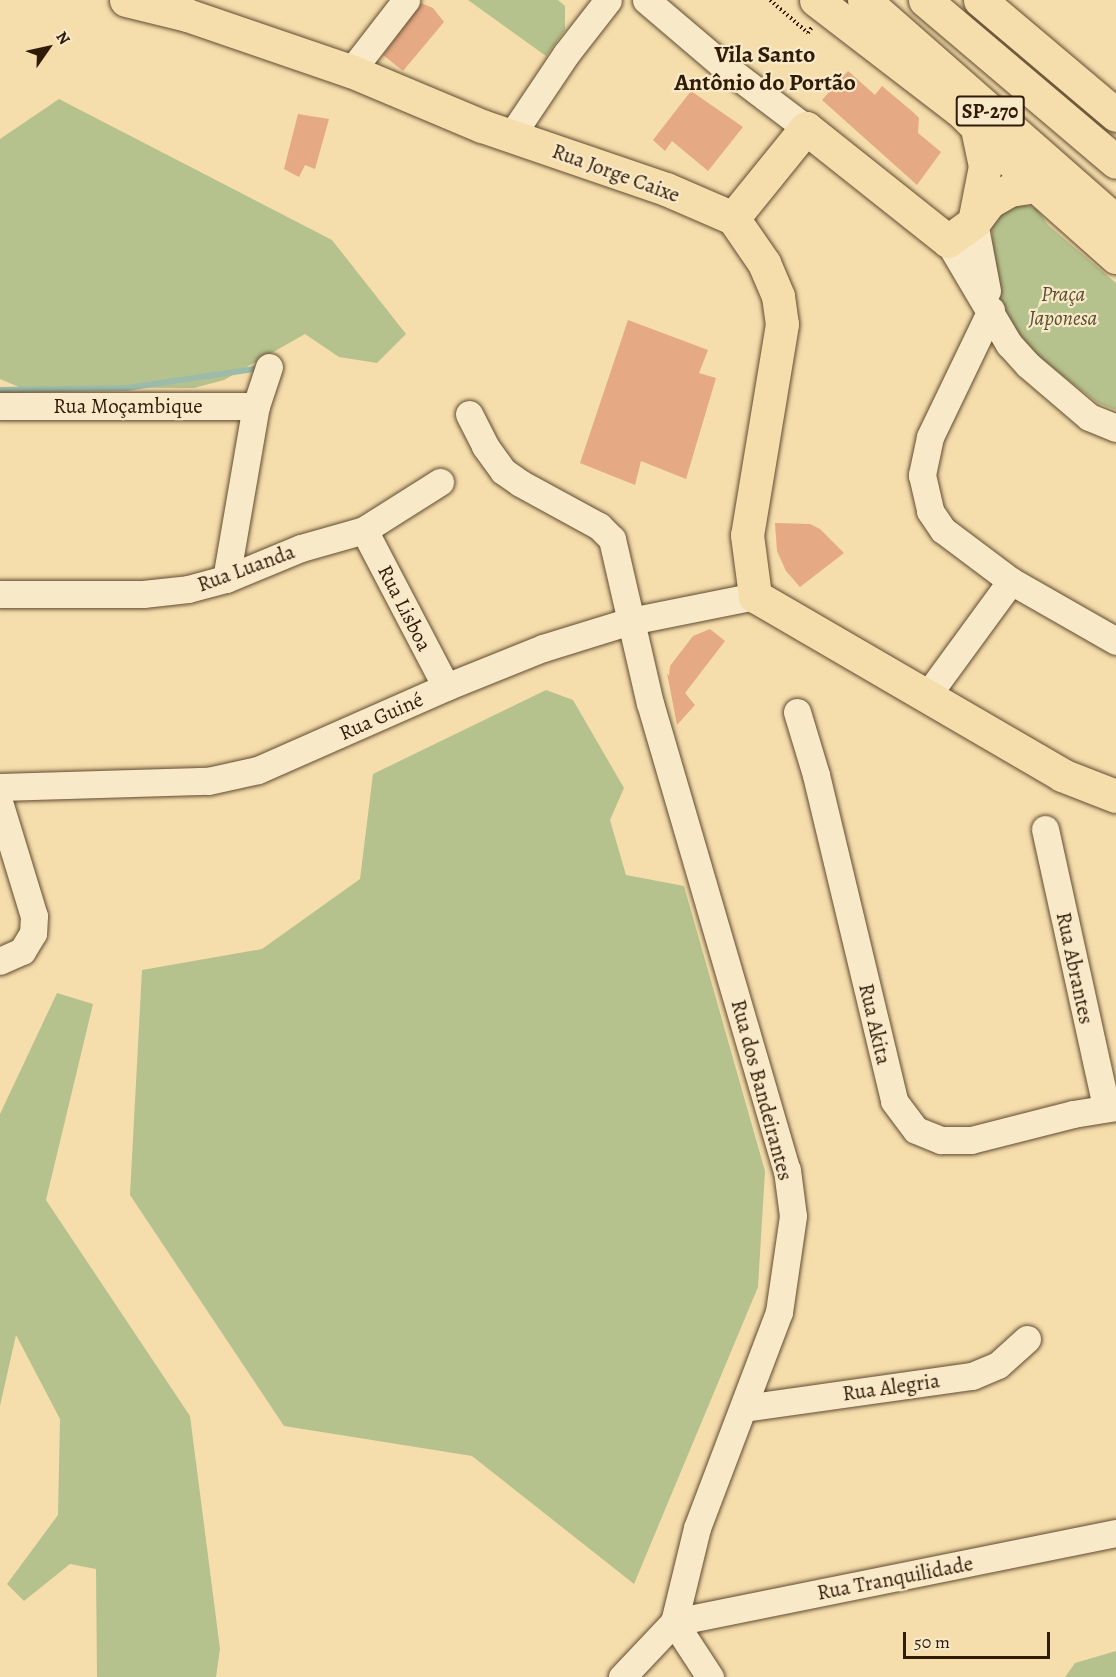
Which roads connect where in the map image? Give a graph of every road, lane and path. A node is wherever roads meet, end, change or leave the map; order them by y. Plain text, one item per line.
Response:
1 (126, 0) edge
2 (406, 0) edge
3 (646, 0) edge
4 (816, 0) edge
5 (864, 0) edge
6 (925, 0) edge
7 (980, 0) edge
8 (593, 5) edge
9 (191, 7) edge
10 (351, 71) junction
11 (1116, 115) edge
12 (977, 127) junction
13 (806, 128) junction
14 (511, 136) junction
15 (1116, 162) edge
16 (1036, 186) junction
17 (733, 218) junction
18 (1116, 221) edge
19 (961, 232) junction
20 (1116, 257) edge
21 (991, 310) junction
22 (268, 367) dead end
23 (0, 406) edge
24 (256, 406) junction
25 (469, 414) dead end
26 (1116, 429) edge
27 (440, 482) dead end
28 (364, 530) junction
29 (226, 579) junction
30 (1011, 581) junction
31 (0, 594) edge
32 (755, 596) junction
33 (630, 621) junction
34 (1116, 640) edge
35 (446, 687) junction
36 (926, 697) junction
37 (797, 712) dead end
38 (0, 787) edge
39 (1116, 796) edge
40 (0, 805) edge
41 (1045, 829) dead end
42 (0, 961) edge
43 (1111, 1107) edge
44 (1027, 1339) dead end
45 (744, 1408) junction
46 (1116, 1533) edge
47 (674, 1622) junction
48 (622, 1677) edge
49 (710, 1677) edge

1 - 9 main road, Rua Jorge Caixe
2 - 10 street
3 - 13 street
4 - 12 main road
5 - 18 main road, SP-270
6 - 15 main road, SP-270
7 - 11 main road
8 - 14 street
9 - 10 main road, Rua Jorge Caixe
10 - 14 main road, Rua Jorge Caixe
12 - 16 main road
12 - 19 main road
13 - 17 main road
13 - 19 main road
14 - 17 main road, Rua Jorge Caixe
16 - 19 main road
16 - 20 main road
17 - 32 main road
19 - 21 street
21 - 26 street
21 - 30 street
22 - 24 street
23 - 24 street, Rua Moçambique
24 - 29 street
25 - 33 street, Rua dos Bandeirantes
27 - 28 street, Rua Luanda
28 - 29 street, Rua Luanda
28 - 35 street, Rua Lisboa
29 - 31 street, Rua Luanda
30 - 34 street
30 - 36 street
32 - 33 street, Rua Guiné
32 - 36 main road
33 - 35 street, Rua Guiné
33 - 45 street, Rua dos Bandeirantes
35 - 38 street, Rua Guiné
36 - 39 main road
37 - 43 street, Rua Akita
40 - 42 street
41 - 43 street, Rua Abrantes
44 - 45 street, Rua Alegria
45 - 47 street, Rua dos Bandeirantes
46 - 47 street, Rua Tranquilidade
47 - 48 street, Rua dos Bandeirantes
47 - 49 street

